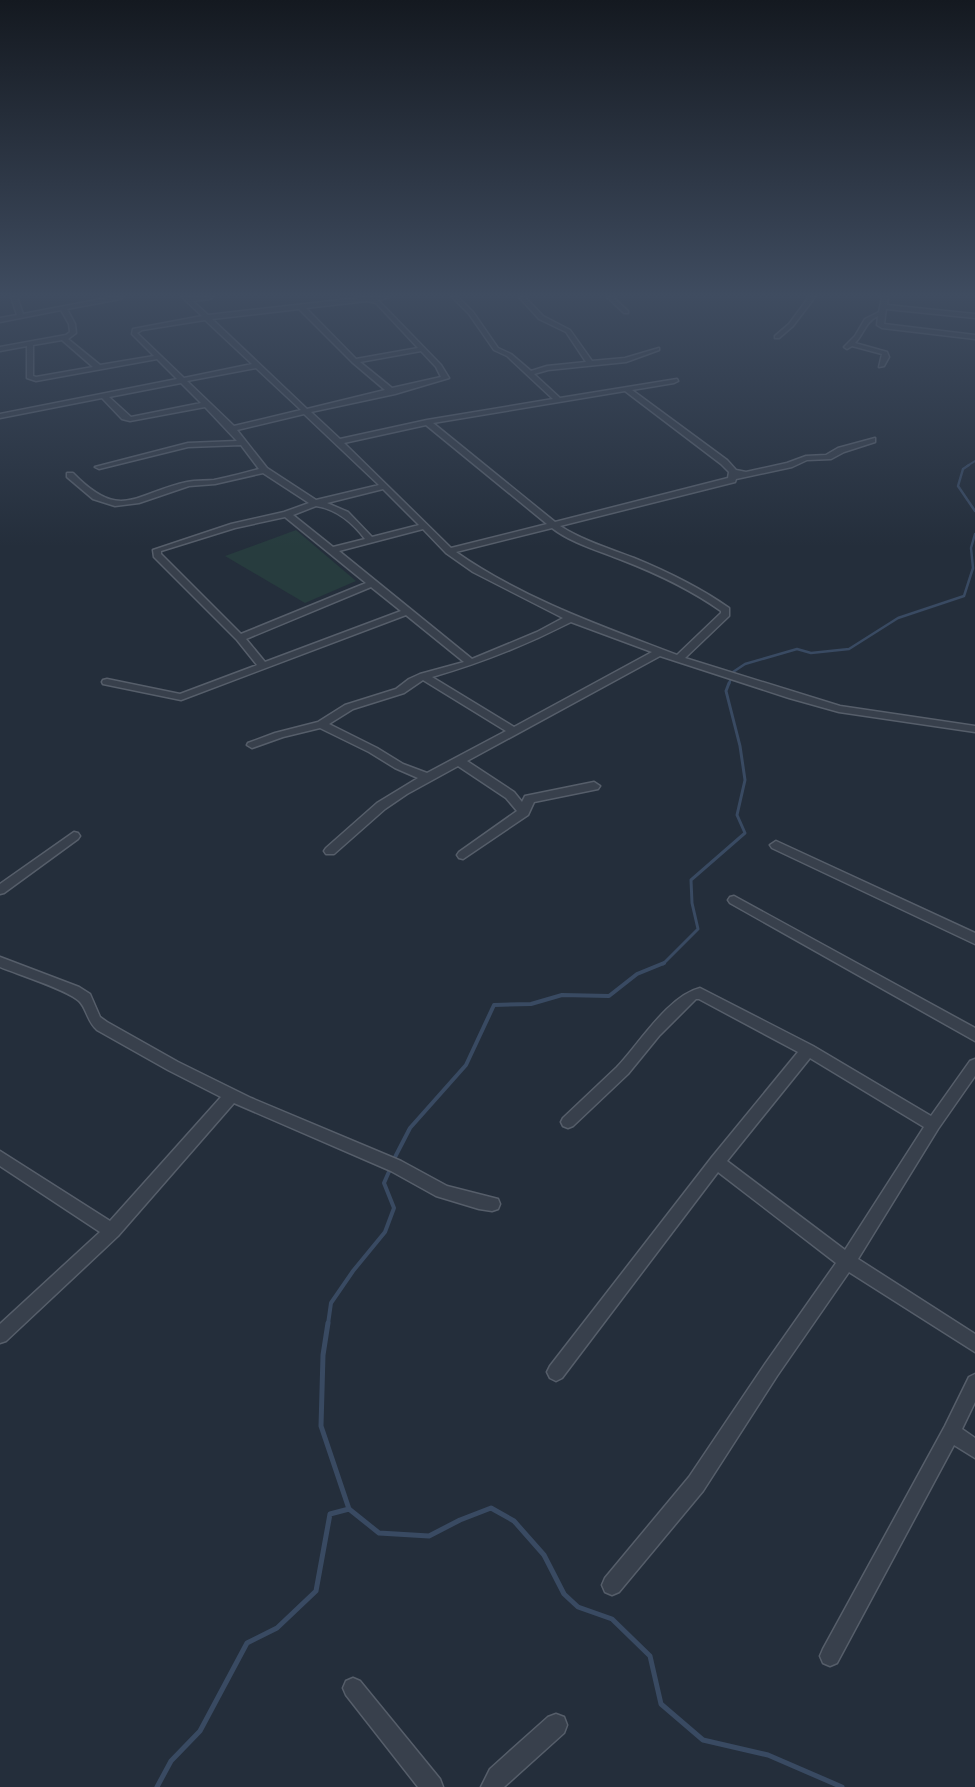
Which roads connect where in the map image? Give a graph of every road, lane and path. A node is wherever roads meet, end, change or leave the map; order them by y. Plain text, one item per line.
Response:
1 (180, 380) edge
2 (182, 380) edge
3 (275, 380) edge
4 (378, 380) edge
5 (437, 380) edge
6 (538, 380) edge
7 (674, 381) dead end
8 (626, 389) junction
9 (392, 392) junction
10 (104, 396) junction
11 (558, 400) junction
12 (207, 404) junction
13 (306, 410) junction
14 (0, 416) edge
15 (427, 422) junction
16 (232, 429) junction
17 (872, 440) dead end
18 (339, 442) junction
19 (244, 443) junction
20 (99, 467) dead end
21 (264, 470) junction
22 (70, 474) dead end
23 (732, 476) junction
24 (384, 486) junction
25 (315, 502) junction
26 (287, 514) junction
27 (555, 525) junction
28 (425, 526) junction
29 (370, 540) junction
30 (333, 550) junction
31 (448, 551) junction
32 (373, 584) junction
33 (407, 612) junction
34 (570, 618) junction
35 (240, 638) junction
36 (660, 652) junction
37 (678, 659) junction
38 (471, 663) junction
39 (263, 666) junction
40 (424, 676) junction
41 (107, 682) dead end
42 (322, 724) junction
43 (975, 729) edge
44 (513, 732) junction
45 (252, 745) dead end
46 (459, 761) junction
47 (428, 778) junction
48 (594, 786) dead end
49 (524, 812) junction
50 (74, 836) dead end
51 (776, 845) dead end
52 (330, 851) dead end
53 (463, 855) dead end
54 (0, 890) edge
55 (734, 900) dead end
56 (975, 939) edge
57 (0, 962) edge
58 (975, 1035) edge
59 (808, 1050) junction
60 (975, 1065) edge
61 (232, 1095) junction
62 (568, 1122) dead end
63 (933, 1125) junction
64 (0, 1158) edge
65 (717, 1162) junction
66 (492, 1204) dead end
67 (112, 1231) junction
68 (846, 1261) junction
69 (0, 1335) edge
70 (975, 1344) edge
71 (556, 1372) dead end
72 (975, 1383) edge
73 (951, 1432) junction
74 (975, 1449) edge
75 (612, 1585) dead end
76 (830, 1656) dead end
77 (354, 1688) dead end
78 (556, 1725) dead end
79 (432, 1787) edge
80 (492, 1787) edge

1 - 10 street
2 - 12 street
3 - 13 street
4 - 9 street
5 - 9 street
6 - 11 street
7 - 8 street
8 - 11 street
8 - 23 street
9 - 13 street
10 - 12 street
10 - 14 street
11 - 15 street
12 - 16 street
13 - 16 street
13 - 18 street
15 - 18 street
15 - 27 street
16 - 19 street
17 - 23 street
18 - 24 street
19 - 20 street
19 - 21 street
21 - 22 street
21 - 25 street
23 - 27 street
24 - 25 street
24 - 28 street
25 - 26 street
25 - 29 street
26 - 30 street
26 - 35 street
27 - 31 street
27 - 37 street
28 - 29 street
28 - 31 street
29 - 30 street
30 - 32 street
31 - 34 street
32 - 33 street
32 - 35 street
33 - 38 street
33 - 39 street
34 - 36 street
34 - 38 street
35 - 39 street
36 - 37 street
36 - 44 street
37 - 43 street
38 - 40 street
39 - 41 street
40 - 42 street
40 - 44 street
42 - 45 street
42 - 47 street
44 - 46 street
46 - 47 street
46 - 49 street
47 - 52 street
48 - 49 street
49 - 53 street
50 - 54 street
51 - 56 street
55 - 58 street
57 - 61 street
59 - 62 street
59 - 63 street
59 - 65 street
60 - 63 street
61 - 66 street
61 - 67 street
63 - 68 street
64 - 67 street
65 - 68 street
65 - 71 street
67 - 69 street
68 - 70 street
68 - 75 street
72 - 73 street
73 - 74 street
73 - 76 street
77 - 79 street
78 - 80 street

